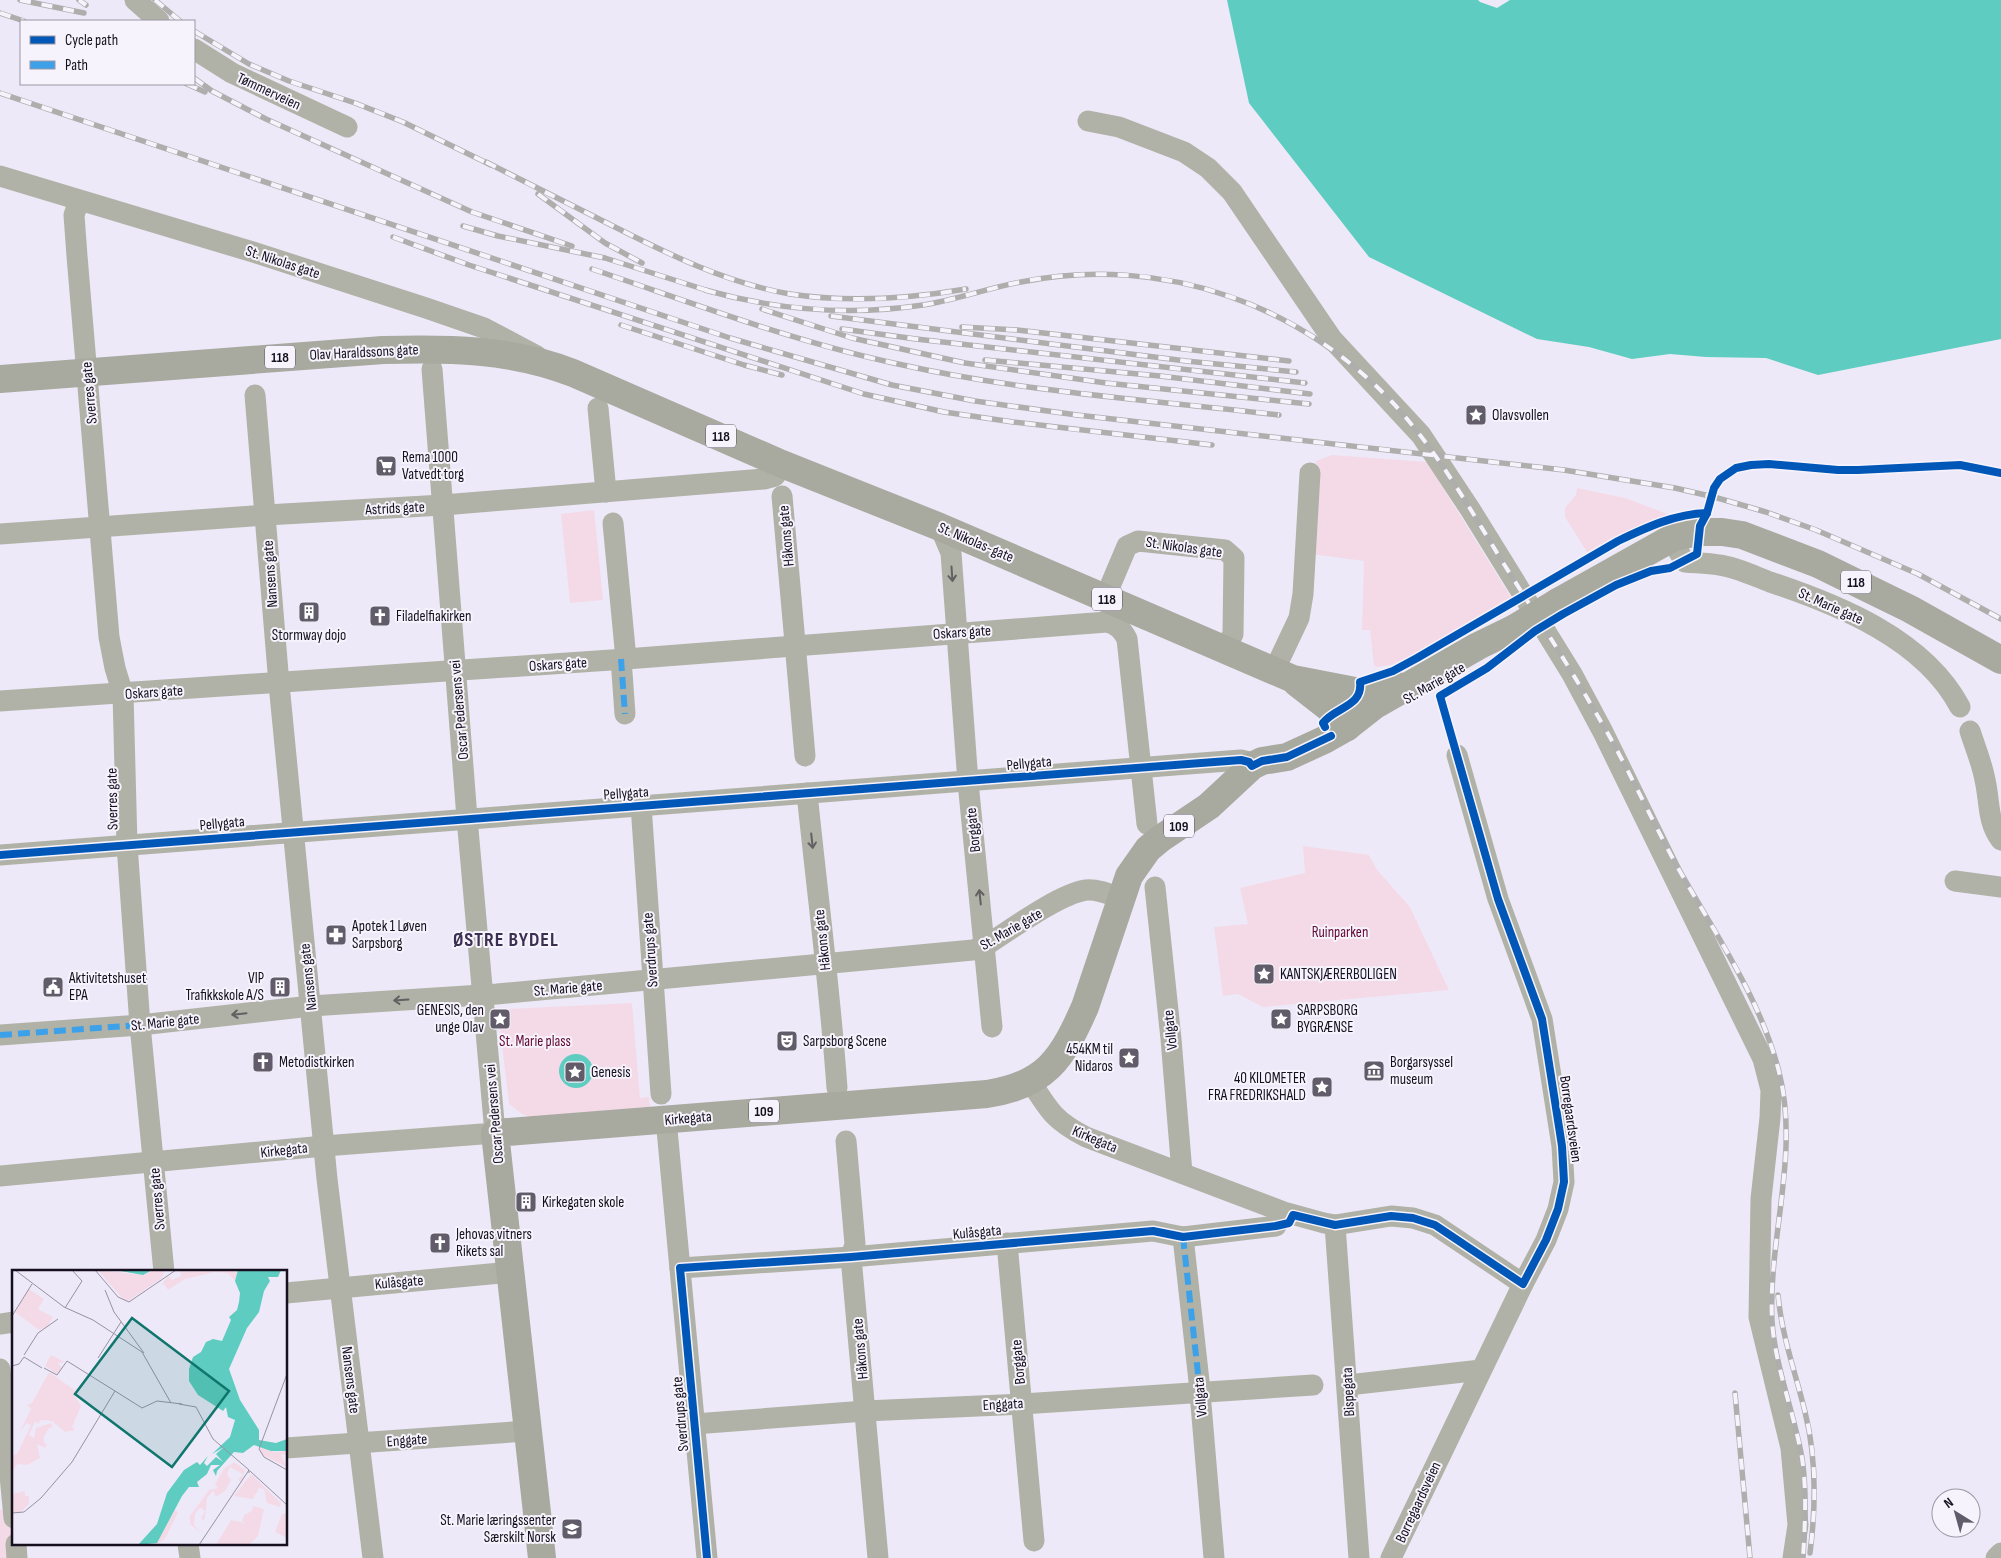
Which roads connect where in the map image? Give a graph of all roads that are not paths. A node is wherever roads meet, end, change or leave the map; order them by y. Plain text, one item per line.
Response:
1 (135, 0) edge
2 (158, 20) edge
3 (195, 50) edge
4 (1088, 121) dead end
5 (347, 127) dead end
6 (0, 176) edge
7 (78, 201) junction
8 (560, 368) junction
9 (432, 369) dead end
10 (87, 372) junction
11 (0, 379) edge
12 (255, 395) dead end
13 (598, 408) dead end
14 (658, 409) joint
15 (782, 464) junction
16 (1310, 473) dead end
17 (606, 492) junction
18 (782, 496) dead end
19 (443, 505) junction
20 (266, 514) junction
21 (613, 523) dead end
22 (100, 526) junction
23 (940, 527) junction
24 (0, 534) edge
25 (1676, 543) junction
26 (1105, 598) junction
27 (1515, 628) junction
28 (956, 633) junction
29 (795, 645) junction
30 (1226, 650) junction
31 (623, 659) junction
32 (2001, 660) edge
33 (455, 671) junction
34 (1283, 675) junction
35 (1431, 675) junction
36 (279, 684) junction
37 (123, 694) junction
38 (0, 701) edge
39 (1960, 707) dead end
40 (625, 714) dead end
41 (1346, 727) junction
42 (1970, 731) dead end
43 (1457, 755) dead end
44 (805, 756) dead end
45 (1252, 766) junction
46 (1139, 767) junction
47 (968, 782) junction
48 (807, 793) junction
49 (641, 805) junction
50 (467, 818) junction
51 (1147, 824) dead end
52 (294, 831) junction
53 (2001, 840) edge
54 (127, 845) junction
55 (0, 855) edge
56 (1955, 881) dead end
57 (1155, 887) dead end
58 (2001, 887) edge
59 (1120, 898) junction
60 (985, 946) junction
61 (824, 964) junction
62 (652, 980) junction
63 (484, 994) junction
64 (311, 1006) junction
65 (140, 1025) junction
66 (992, 1028) dead end
67 (0, 1035) edge
68 (1031, 1082) junction
69 (837, 1088) dead end
70 (663, 1107) junction
71 (495, 1134) junction
72 (846, 1142) dead end
73 (324, 1146) junction
74 (153, 1163) junction
75 (1182, 1173) junction
76 (0, 1176) edge
77 (1335, 1225) junction
78 (1276, 1226) dead end
79 (1183, 1237) junction
80 (1007, 1243) junction
81 (851, 1257) junction
82 (680, 1268) junction
83 (164, 1270) edge
84 (511, 1272) junction
85 (1523, 1284) junction
86 (340, 1287) junction
87 (288, 1294) edge
88 (0, 1369) edge
89 (1481, 1370) junction
90 (1313, 1385) dead end
91 (1348, 1385) junction
92 (1200, 1392) junction
93 (1022, 1404) junction
94 (865, 1411) junction
95 (694, 1424) junction
96 (527, 1431) junction
97 (360, 1444) junction
98 (288, 1448) edge
99 (12, 1464) edge
100 (1034, 1541) dead end
101 (2001, 1553) edge
102 (373, 1558) edge
103 (542, 1558) edge
104 (707, 1558) edge
105 (878, 1558) edge
106 (1214, 1558) edge
107 (1359, 1558) edge
108 (1391, 1558) edge
109 (1793, 1558) edge
110 (1996, 1558) edge

1 - 2 street
3 - 5 street, Tømmerveien
4 - 109 street
6 - 7 street, St. Nikolas gate
7 - 8 street, St. Nikolas gate
7 - 10 street, Sverres gate
8 - 10 main road, Olav Haraldssons gate / 118
8 - 14 main road, Olav Haraldssons gate / 118
9 - 19 street, Oscar Pedersens vei
10 - 11 main road, Olav Haraldssons gate / 118
10 - 22 street, Sverres gate
12 - 20 street, Nansens gate
13 - 17 street
14 - 15 main road, St. Nikolas-gate / 118
15 - 17 street, Astrids gate
15 - 23 main road, St. Nikolas-gate / 118
16 - 34 street
17 - 19 street, Astrids gate
18 - 29 street, Håkons gate
19 - 20 street, Astrids gate
19 - 33 street, Oscar Pedersens vei
20 - 22 street, Astrids gate
20 - 36 street, Nansens gate
21 - 31 street
22 - 24 street, Astrids gate
22 - 37 street, Sverres gate
23 - 26 main road, St. Nikolas-gate / 118
23 -> 28 street, Borggate
25 - 27 main road, St. Marie gate / 118, bridge
25 - 32 main road, St. Marie gate / 118
25 - 39 street, St. Marie gate
26 - 30 main road, St. Nikolas-gate / 118
26 - 30 street, St. Nikolas gate
27 - 35 main road, St. Marie gate / 118
27 - 41 main road, St. Marie gate / 118
28 - 29 street, Oskars gate
28 - 46 street, Oskars gate
28 - 47 street, Borggate
29 - 31 street, Oskars gate
29 - 44 street, Håkons gate
30 - 34 main road, St. Nikolas-gate / 118
31 - 33 street, Oskars gate
31 - 40 street
33 - 36 street, Oskars gate
33 - 50 street, Oscar Pedersens vei
34 - 35 main road, St. Nikolas-gate / 118
34 - 41 main road, St. Nikolas-gate / 118
35 - 41 main road, St. Marie gate / 118
36 - 37 street, Oskars gate
36 - 52 street, Nansens gate
37 - 38 street, Oskars gate
37 - 54 street, Sverres gate
41 - 45 main road, St. Marie gate / 109
42 - 53 street
43 - 85 street, Borregaardsveien
45 - 46 street, Pellygata
45 - 59 main road, St. Marie gate / 109
46 - 47 street, Pellygata
46 - 51 street
47 - 48 street, Pellygata
60 -> 47 street, Borggate
48 - 49 street, Pellygata
48 -> 61 street, Håkons gate
49 - 50 street, Pellygata
49 - 62 street, Sverdrups gate
50 - 52 street, Pellygata
50 - 63 street, Oscar Pedersens vei
52 - 54 street, Pellygata
52 - 64 street, Nansens gate
54 - 55 street, Pellygata
54 - 65 street, Sverres gate
56 - 58 street
57 - 75 street, Vollgate
59 - 60 street, St. Marie gate
59 - 68 main road, St. Marie gate / 109
60 - 61 street, St. Marie gate
60 - 66 street, Borggate
61 - 62 street, St. Marie gate
61 - 69 street, Håkons gate
62 - 63 street, St. Marie gate
62 - 70 street, Sverdrups gate
63 -> 64 street, St. Marie gate
63 - 71 street, Oscar Pedersens vei
64 -> 65 street, St. Marie gate
64 - 73 street, Nansens gate
65 - 67 street, St. Marie gate
65 - 74 street, Sverres gate
68 - 70 main road, Kirkegata / 109
68 - 75 street, Kirkegata
70 - 71 main road, Kirkegata / 109
70 - 82 street, Sverdrups gate
71 - 73 street, Kirkegata
71 - 84 main road, Oscar Pedersens vei
72 - 81 street, Håkons gate
73 - 74 street, Kirkegata
73 - 86 street, Nansens gate
74 - 76 street, Kirkegata
74 - 83 street, Sverres gate
75 - 77 street, Kirkegata
77 - 85 street
77 - 91 street, Bispegata
78 - 79 street, Kulåsgata
79 - 80 street, Kulåsgata
79 - 92 street, Vollgata
80 - 81 street, Kulåsgata
80 - 93 street, Borggate
81 - 82 street, Kulåsgata
81 - 94 street, Håkons gate
82 - 95 street, Sverdrups gate
84 - 86 street, Kulåsgate
84 - 96 main road, Oscar Pedersens vei
85 - 89 street, Borregaardsveien
86 - 87 street, Kulåsgate
86 - 97 street, Nansens gate
88 - 99 street
89 - 91 street
89 - 108 street, Borregaardsveien
90 - 92 street, Enggata
91 - 107 street, Bispegata
92 - 93 street, Enggata
92 - 106 street, Vollgata
93 - 94 street, Enggata
93 - 100 street, Borggate
94 - 95 street, Enggata
94 - 105 street, Håkons gate
95 - 104 street, Sverdrups gate
96 - 97 street, Enggate
96 - 103 main road, Oscar Pedersens vei
97 - 98 street, Enggate
97 - 102 street, Nansens gate
101 - 110 street

